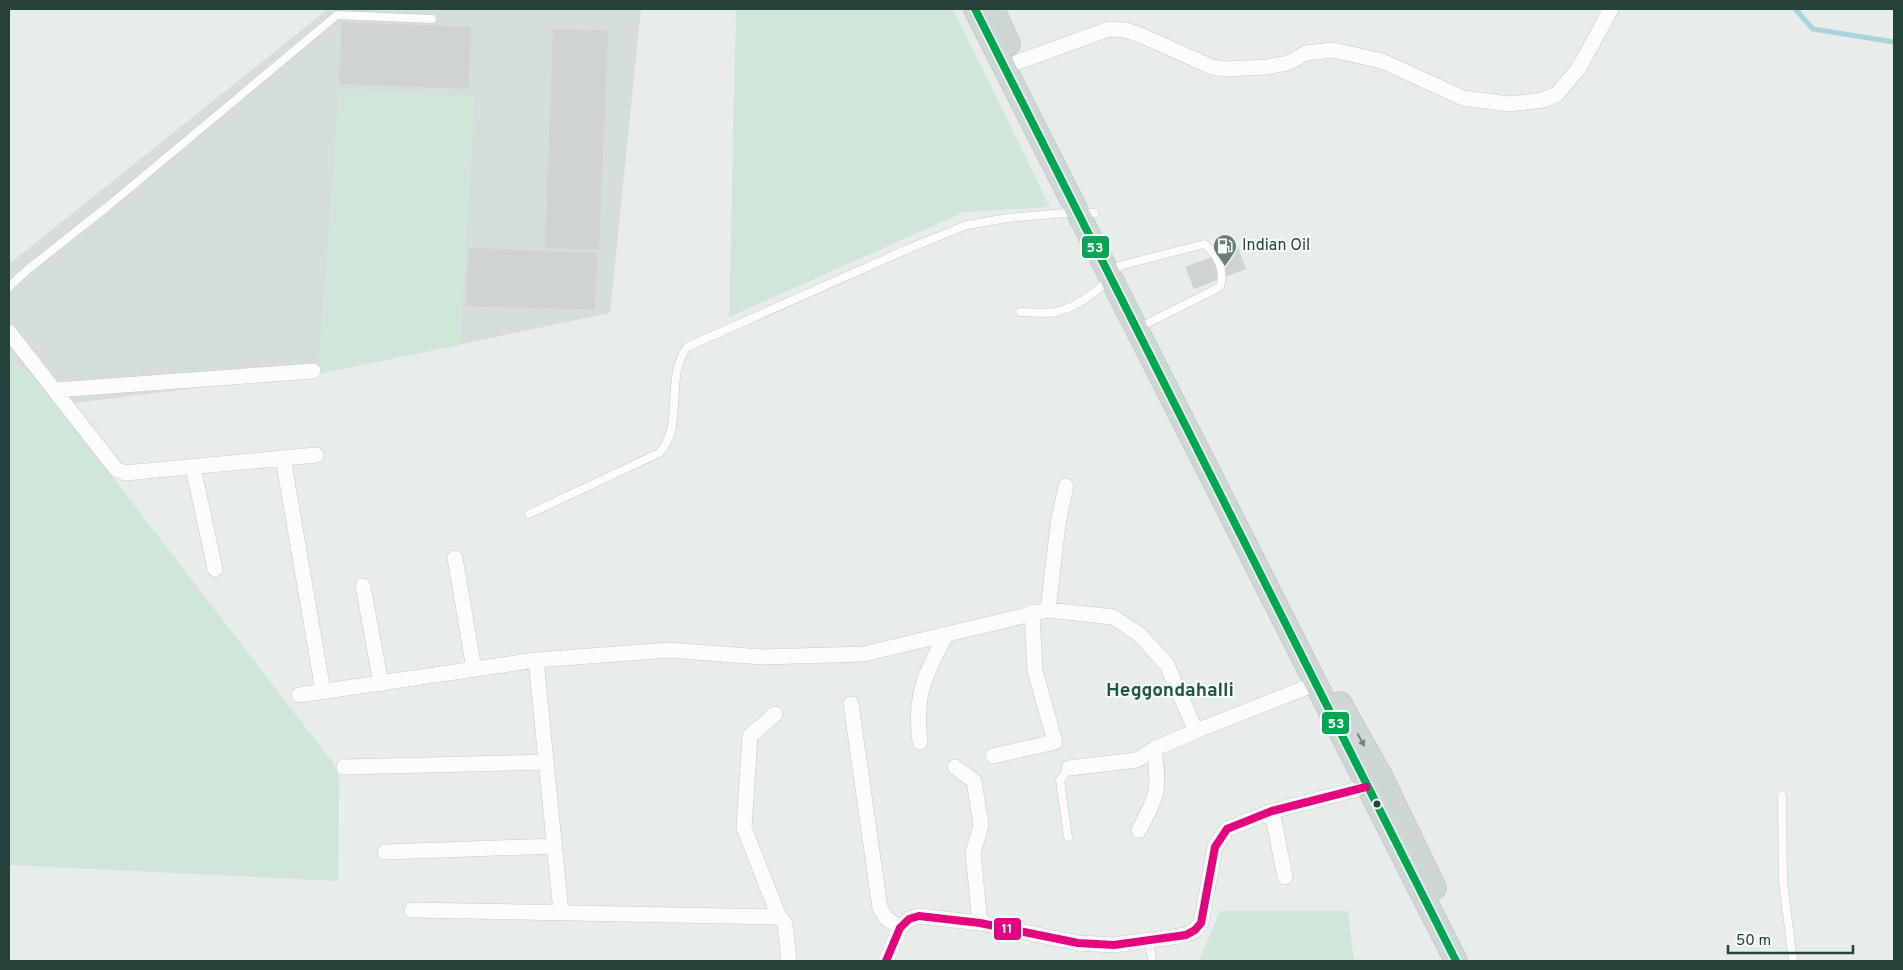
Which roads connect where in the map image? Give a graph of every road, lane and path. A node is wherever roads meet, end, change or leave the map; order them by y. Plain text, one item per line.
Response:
1 (975, 9) edge
2 (993, 9) edge
3 (1611, 9) edge
4 (432, 19) dead end
5 (1018, 62) junction
6 (1086, 212) junction
7 (1115, 272) junction
8 (9, 287) edge
9 (1020, 312) dead end
10 (1148, 323) junction
11 (9, 332) edge
12 (313, 371) dead end
13 (55, 390) junction
14 (316, 455) dead end
15 (283, 458) junction
16 (193, 467) junction
17 (1066, 486) dead end
18 (529, 514) dead end
19 (455, 558) dead end
20 (215, 570) dead end
21 (362, 586) dead end
22 (1048, 610) junction
23 (1032, 612) junction
24 (946, 634) junction
25 (536, 660) junction
26 (474, 669) junction
27 (381, 684) junction
28 (1315, 684) junction
29 (323, 691) junction
30 (299, 695) dead end
31 (851, 704) dead end
32 (775, 714) dead end
33 (1196, 730) junction
34 (920, 742) dead end
35 (1154, 749) junction
36 (993, 756) dead end
37 (546, 762) junction
38 (344, 767) dead end
39 (955, 767) dead end
40 (1069, 768) joint
41 (1366, 787) junction
42 (1782, 796) dead end
43 (1272, 811) junction
44 (1139, 830) dead end
45 (1068, 837) dead end
46 (554, 846) junction
47 (385, 852) dead end
48 (1285, 877) dead end
49 (412, 910) dead end
50 (561, 912) junction
51 (779, 917) junction
52 (980, 923) junction
53 (900, 928) junction
54 (1149, 941) junction
55 (789, 961) edge
56 (886, 961) edge
57 (1152, 961) edge
58 (1456, 961) edge
59 (1470, 961) edge
60 (1793, 961) edge

1 - 6 main road
2 - 5 main road
3 - 5 street
4 - 8 lane
5 - 6 main road
6 - 7 main road
6 - 18 lane
7 - 9 lane
7 - 10 main road
7 - 10 lane
7 - 28 main road
10 -> 59 main road
11 - 13 street
12 - 13 street
13 - 16 street
14 - 15 street
15 - 16 street
15 - 29 street
16 - 20 street
17 - 22 street
19 - 26 street
21 - 27 street
22 - 23 street
22 - 33 street
23 - 24 street
23 - 36 street
24 - 25 street
24 - 34 street
25 - 26 street
25 - 37 street
26 - 27 street
27 - 29 street
28 - 33 street
28 - 41 main road
29 - 30 street
31 - 53 street
32 - 51 street
33 - 35 street
35 - 40 street
35 - 44 street
37 - 38 street
37 - 46 street
39 - 52 street
40 - 45 lane
41 - 43 street
41 - 58 main road
42 - 60 lane
43 - 48 street
43 - 54 street
46 - 47 street
46 - 50 street
49 - 50 street
50 - 51 street
51 - 55 street
52 - 53 street
52 - 54 street
53 - 56 street
54 - 57 lane

